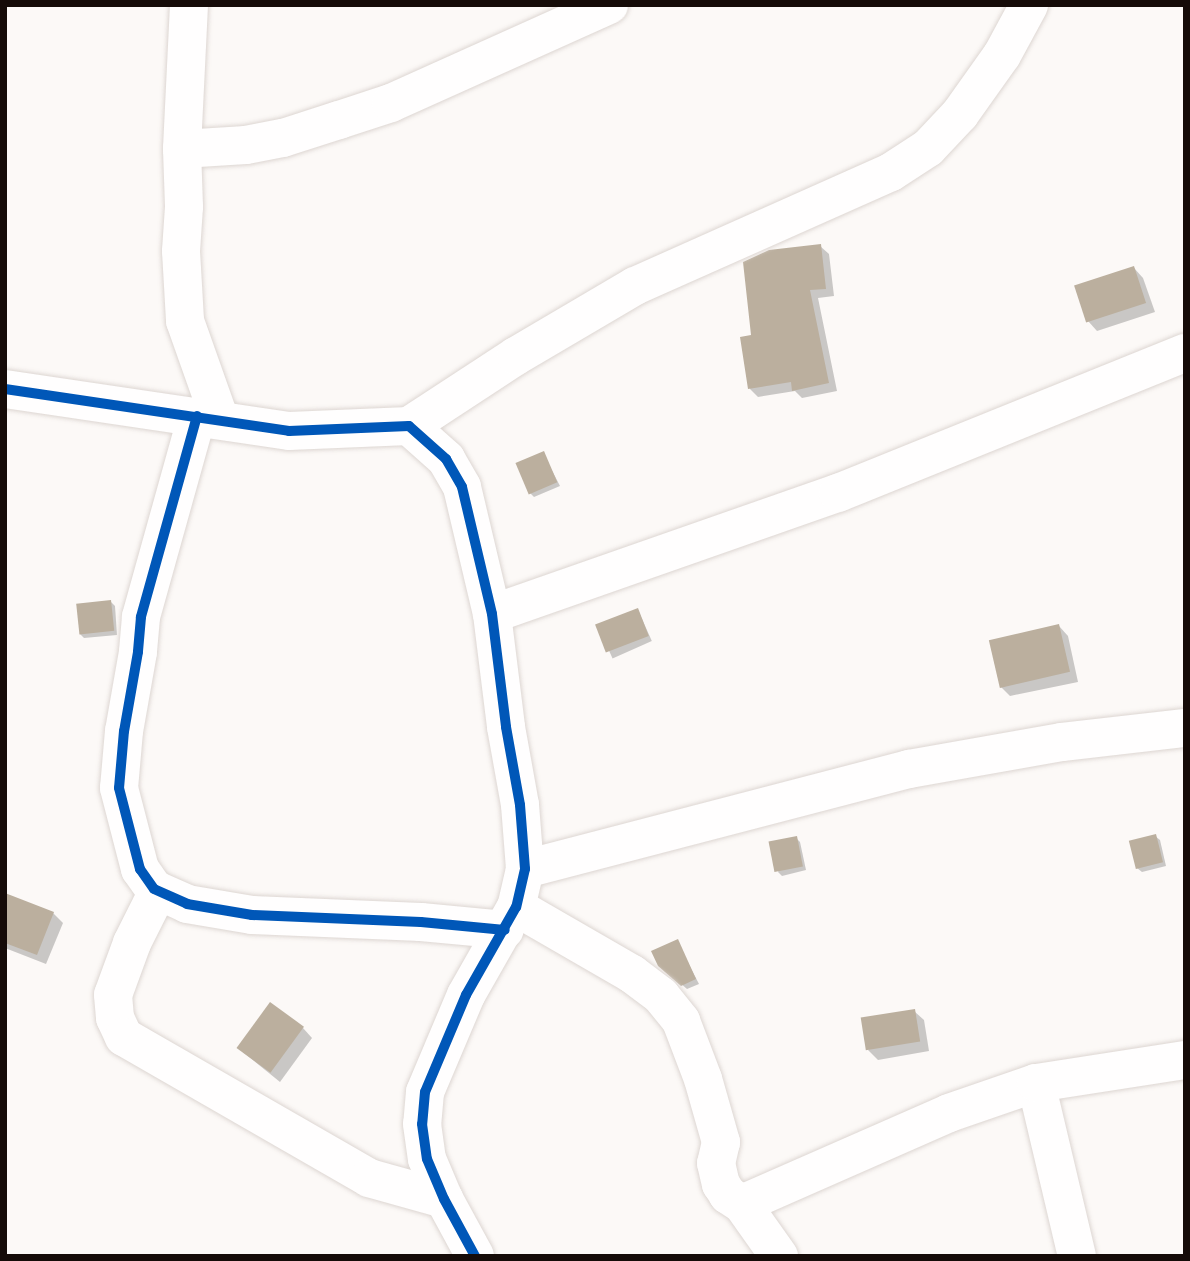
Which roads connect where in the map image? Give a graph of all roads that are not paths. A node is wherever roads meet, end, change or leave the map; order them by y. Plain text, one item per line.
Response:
1 (189, 5) edge
2 (609, 5) edge
3 (1029, 5) edge
4 (182, 149) junction
5 (1185, 353) edge
6 (5, 388) edge
7 (209, 418) junction
8 (409, 426) junction
9 (492, 614) junction
10 (1185, 729) edge
11 (525, 869) junction
12 (158, 891) junction
13 (510, 919) junction
14 (1185, 1060) edge
15 (1036, 1083) junction
16 (444, 1199) junction
17 (742, 1204) junction
18 (475, 1256) edge
19 (779, 1256) edge
20 (1077, 1256) edge

1 - 4 street
2 - 4 street
3 - 8 street
4 - 7 street
5 - 9 street
6 - 7 street
7 - 8 street
7 - 12 street
8 - 9 street
9 - 11 street
10 - 11 street
11 - 13 street
12 - 13 street
12 - 16 street
13 - 16 street
13 - 17 street
14 - 15 street
15 - 17 street
15 - 20 street
16 - 18 street
17 - 19 street

